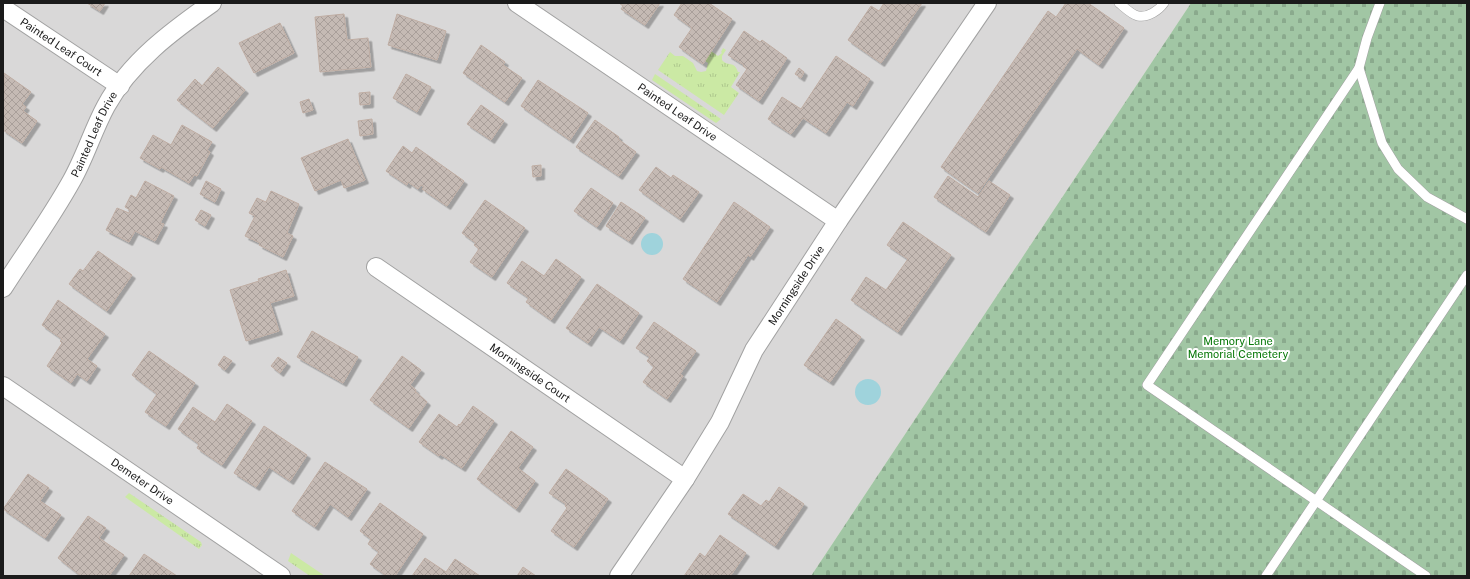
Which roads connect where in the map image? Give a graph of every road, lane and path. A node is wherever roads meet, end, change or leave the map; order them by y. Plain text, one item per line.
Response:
1 (212, 3) edge
2 (517, 3) edge
3 (987, 3) edge
4 (1119, 3) edge
5 (1164, 3) edge
6 (1380, 3) edge
7 (3, 8) edge
8 (1358, 68) junction
9 (120, 86) junction
10 (1467, 219) edge
11 (838, 221) junction
12 (376, 266) dead end
13 (1467, 275) edge
14 (3, 288) edge
15 (3, 386) edge
16 (685, 479) junction
17 (1316, 501) junction
18 (281, 576) edge
19 (619, 576) edge
20 (1266, 576) edge
21 (1426, 576) edge

1 - 9 street, Painted Leaf Drive
2 - 11 street, Painted Leaf Drive
3 - 11 street, Morningside Drive
4 - 5 lane
6 - 8 lane
7 - 9 street, Painted Leaf Court
8 - 10 lane
8 - 17 lane
9 - 14 street, Painted Leaf Drive
11 - 16 street, Morningside Drive
12 - 16 street, Morningside Court
13 - 17 lane
15 - 18 street, Demeter Drive
16 - 19 street, Morningside Drive
17 - 20 lane
17 - 21 lane

